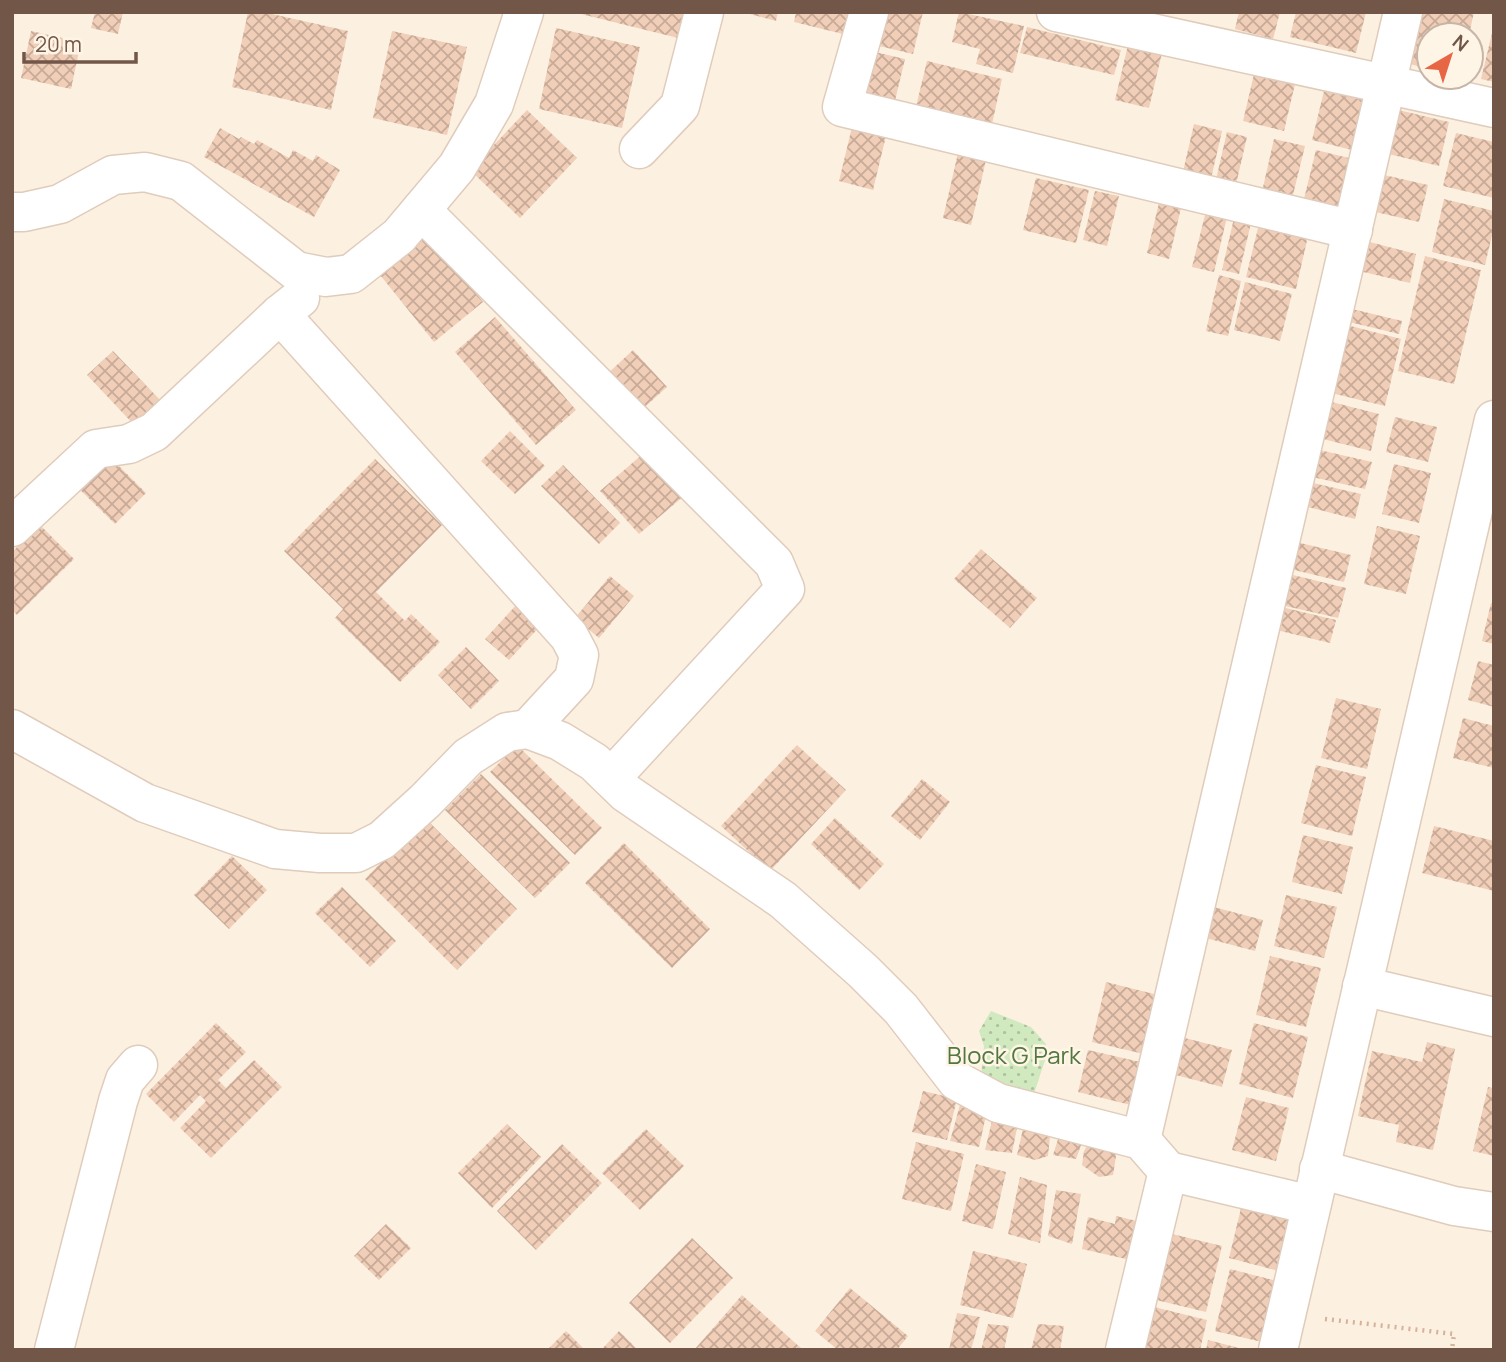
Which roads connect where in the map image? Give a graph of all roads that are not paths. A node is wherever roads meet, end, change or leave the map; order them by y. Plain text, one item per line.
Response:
1 (524, 12) edge
2 (704, 12) edge
3 (869, 12) edge
4 (1056, 12) edge
5 (1402, 12) edge
6 (1386, 85) junction
7 (1494, 108) edge
8 (639, 149) dead end
9 (421, 210) junction
10 (12, 212) edge
11 (1353, 230) junction
12 (326, 277) junction
13 (280, 314) junction
14 (1494, 420) edge
15 (12, 527) edge
16 (12, 729) edge
17 (528, 729) junction
18 (611, 778) junction
19 (1362, 986) junction
20 (1494, 1017) edge
21 (138, 1065) dead end
22 (1141, 1140) junction
23 (1168, 1171) junction
24 (1315, 1187) junction
25 (1494, 1212) edge
26 (1282, 1332) edge
27 (54, 1350) edge
28 (1125, 1350) edge

1 - 9 street
2 - 8 street
3 - 11 street
4 - 6 street
5 - 6 street
6 - 7 street
6 - 11 street
9 - 12 street
9 - 18 street
10 - 12 street
11 - 22 street
12 - 13 street
13 - 15 street
13 - 17 street
14 - 19 street
16 - 17 street
17 - 18 street
18 - 22 street
19 - 20 street
19 - 24 street
21 - 27 street
22 - 23 street
23 - 24 street
23 - 28 street
24 - 25 street
24 - 26 street

